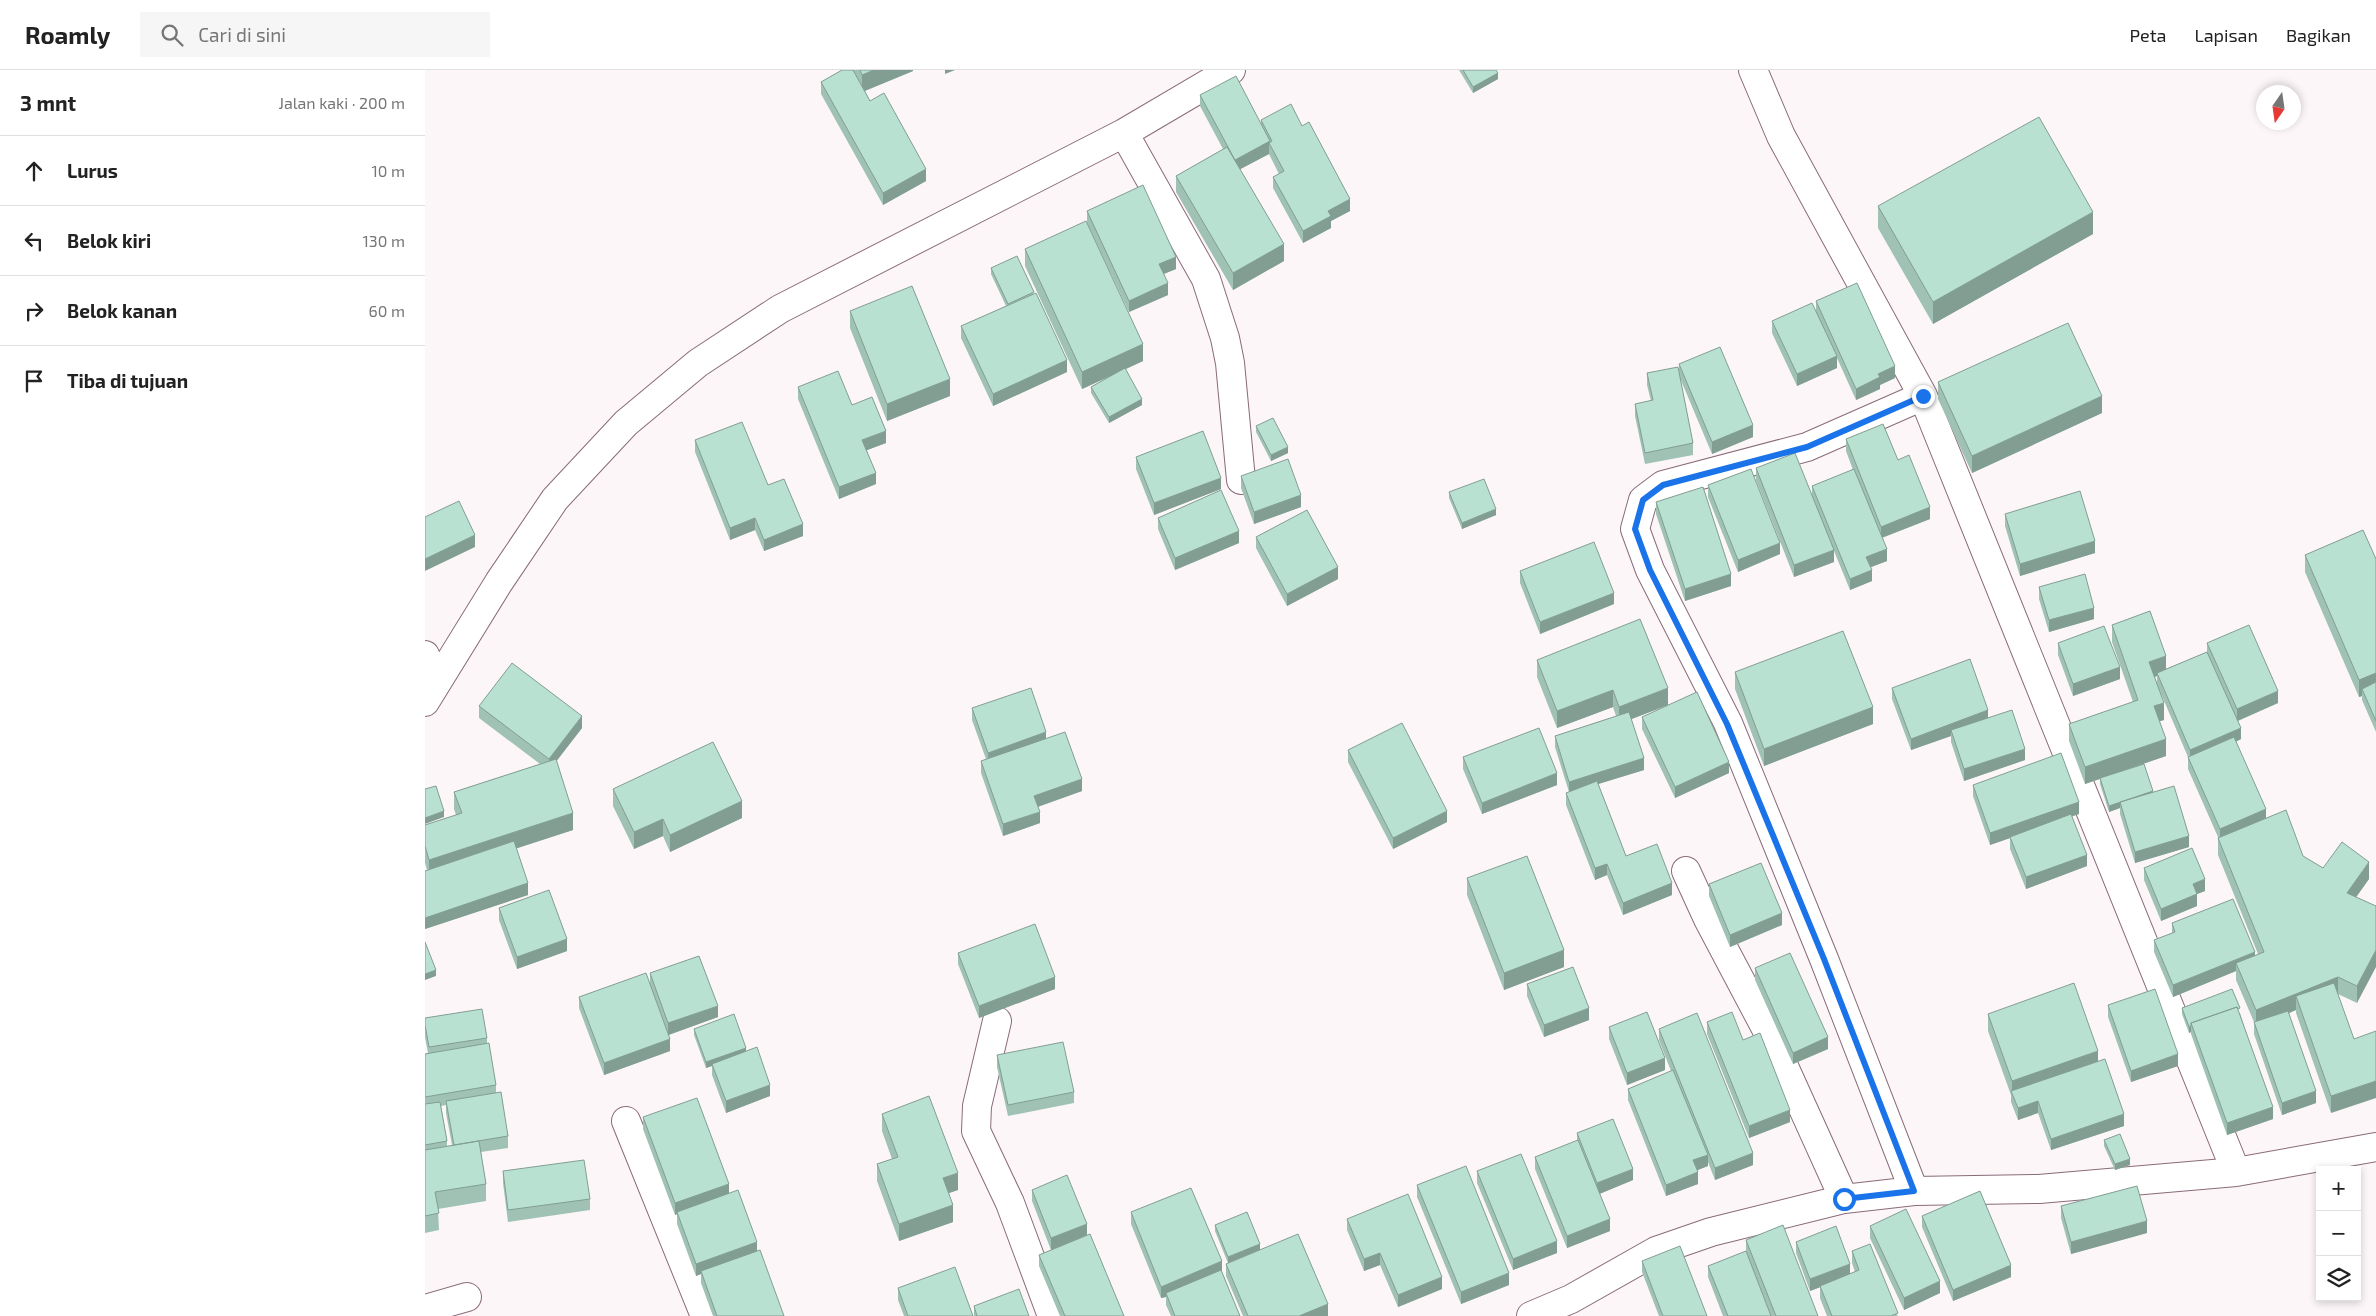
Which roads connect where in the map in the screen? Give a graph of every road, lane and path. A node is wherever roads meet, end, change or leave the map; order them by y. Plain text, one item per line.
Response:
1 (1231, 70) edge
2 (1753, 70) edge
3 (1124, 133) junction
4 (1923, 396) junction
5 (1241, 480) edge
6 (425, 655) edge
7 (431, 692) edge
8 (1686, 871) dead end
9 (997, 1021) dead end
10 (626, 1120) dead end
11 (2376, 1146) edge
12 (2236, 1172) junction
13 (1914, 1191) junction
14 (1844, 1199) junction
15 (467, 1297) dead end
16 (425, 1309) edge
17 (705, 1316) edge
18 (1053, 1316) edge
19 (1531, 1316) edge

1 - 3 street
2 - 4 street
3 - 5 street
3 - 7 street
4 - 12 street
4 - 13 street
6 - 7 street
8 - 14 street
9 - 18 street
10 - 17 street
11 - 12 street
12 - 13 street
13 - 14 street
14 - 19 street
15 - 16 street

